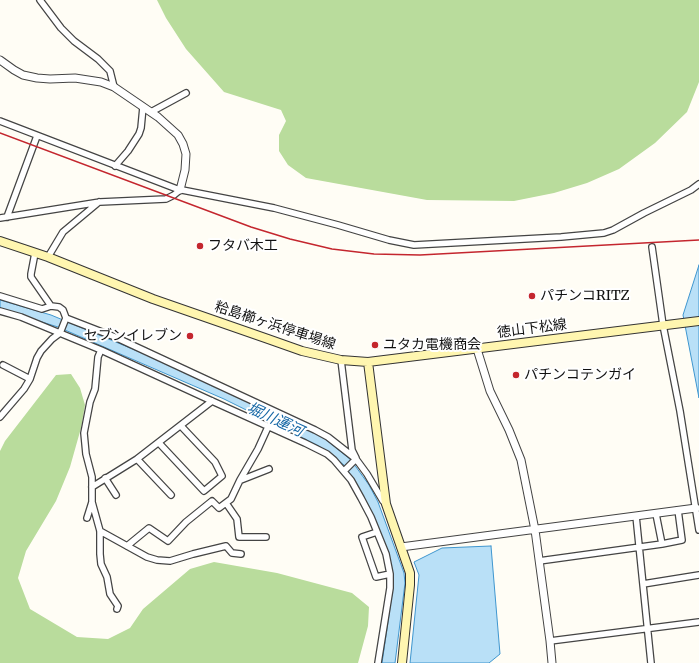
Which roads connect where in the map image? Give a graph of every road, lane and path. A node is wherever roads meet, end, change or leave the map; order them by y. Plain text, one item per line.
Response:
1 (40, 0) edge
2 (0, 60) edge
3 (114, 87) junction
4 (186, 92) dead end
5 (143, 107) junction
6 (151, 112) junction
7 (0, 121) edge
8 (37, 136) junction
9 (115, 166) junction
10 (699, 184) edge
11 (180, 190) junction
12 (100, 202) junction
13 (7, 217) junction
14 (0, 218) edge
15 (0, 240) edge
16 (652, 247) dead end
17 (36, 253) junction
18 (48, 257) junction
19 (0, 296) edge
20 (51, 306) junction
21 (0, 311) edge
22 (66, 319) junction
23 (699, 321) edge
24 (663, 325) junction
25 (60, 332) junction
26 (477, 349) junction
27 (101, 350) junction
28 (341, 360) junction
29 (368, 362) junction
30 (3, 365) dead end
31 (30, 379) junction
32 (212, 401) junction
33 (0, 417) edge
34 (181, 426) junction
35 (268, 427) junction
36 (159, 443) junction
37 (137, 459) junction
38 (355, 460) junction
39 (269, 469) dead end
40 (345, 470) junction
41 (105, 478) junction
42 (240, 480) junction
43 (92, 487) junction
44 (116, 495) dead end
45 (171, 495) dead end
46 (92, 502) junction
47 (226, 503) junction
48 (386, 504) junction
49 (696, 508) junction
50 (678, 510) junction
51 (656, 514) junction
52 (636, 516) junction
53 (87, 518) dead end
54 (535, 530) junction
55 (699, 530) edge
56 (100, 531) junction
57 (377, 532) junction
58 (266, 537) dead end
59 (662, 544) junction
60 (127, 546) junction
61 (401, 547) junction
62 (639, 547) junction
63 (241, 554) dead end
64 (539, 561) junction
65 (390, 574) junction
66 (699, 575) edge
67 (643, 584) junction
68 (117, 609) dead end
69 (699, 622) edge
70 (647, 629) junction
71 (550, 641) junction
72 (378, 663) edge
73 (402, 663) edge
74 (552, 663) edge
75 (650, 663) edge

1 - 3 street
2 - 3 street
3 - 5 street
4 - 6 street
5 - 6 street
5 - 9 street
6 - 11 street
7 - 8 street
8 - 9 street
8 - 13 street
9 - 11 street
10 - 11 street
11 - 12 street
12 - 13 street
12 - 18 street
13 - 14 street
15 - 17 main road, 粭島櫛ヶ浜停車場線
16 - 24 street
17 - 18 main road, 粭島櫛ヶ浜停車場線
17 - 20 street
18 - 28 main road, 粭島櫛ヶ浜停車場線
19 - 20 street
20 - 22 street
21 - 25 street
22 - 25 street
22 - 38 street
23 - 24 main road, 徳山下松線
24 - 26 main road, 徳山下松線
24 - 49 street
25 - 27 street
25 - 31 street
26 - 29 main road, 徳山下松線
26 - 54 street
27 - 32 street
27 - 43 street
28 - 29 main road, 粭島櫛ヶ浜停車場線
28 - 38 street
29 - 48 main road
30 - 31 street
31 - 33 street
32 - 34 street
32 - 35 street
34 - 36 street
34 - 36 street
35 - 40 street
35 - 42 street
36 - 37 street
37 - 41 street
37 - 45 street
38 - 40 street
38 - 48 street
39 - 42 street
40 - 57 street
41 - 43 street
41 - 44 street
42 - 47 street
43 - 46 street
46 - 53 street
46 - 56 street
47 - 58 street
47 - 60 street
48 - 61 main road
49 - 50 street
49 - 55 street
50 - 51 street
50 - 59 street
51 - 52 street
51 - 59 street
52 - 54 street
52 - 62 street
54 - 61 street
54 - 64 street
56 - 60 street
56 - 68 street
57 - 65 street
57 - 65 street
59 - 62 street
60 - 63 street
61 - 73 main road
62 - 64 street
62 - 67 street
64 - 71 street
65 - 72 street
66 - 67 street
67 - 70 street
69 - 70 street
70 - 71 street
70 - 75 street
71 - 74 street

